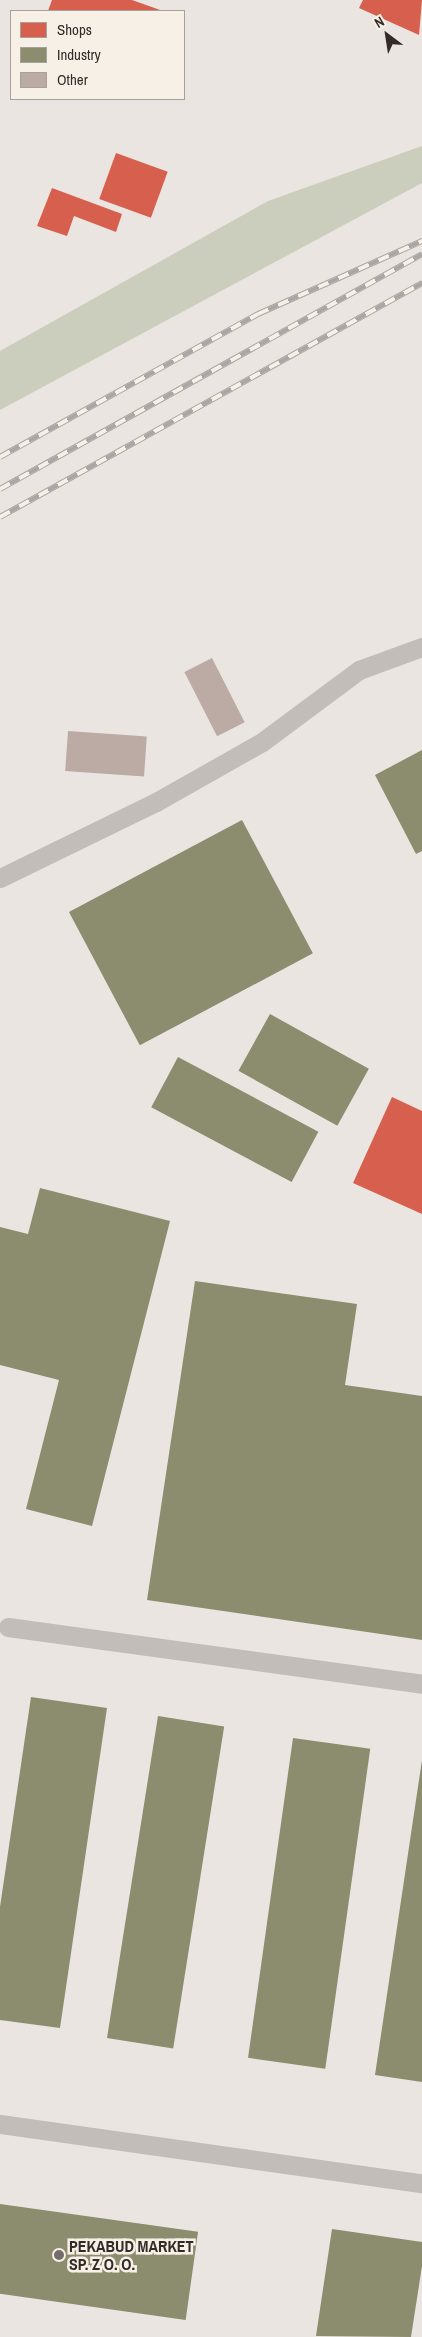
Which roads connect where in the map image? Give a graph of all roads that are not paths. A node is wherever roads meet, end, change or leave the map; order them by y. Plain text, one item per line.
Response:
1 (422, 647) edge
2 (0, 878) edge
3 (8, 1626) dead end
4 (422, 1684) edge
5 (0, 2124) edge
6 (422, 2183) edge

1 - 2 lane
3 - 4 lane
5 - 6 lane

